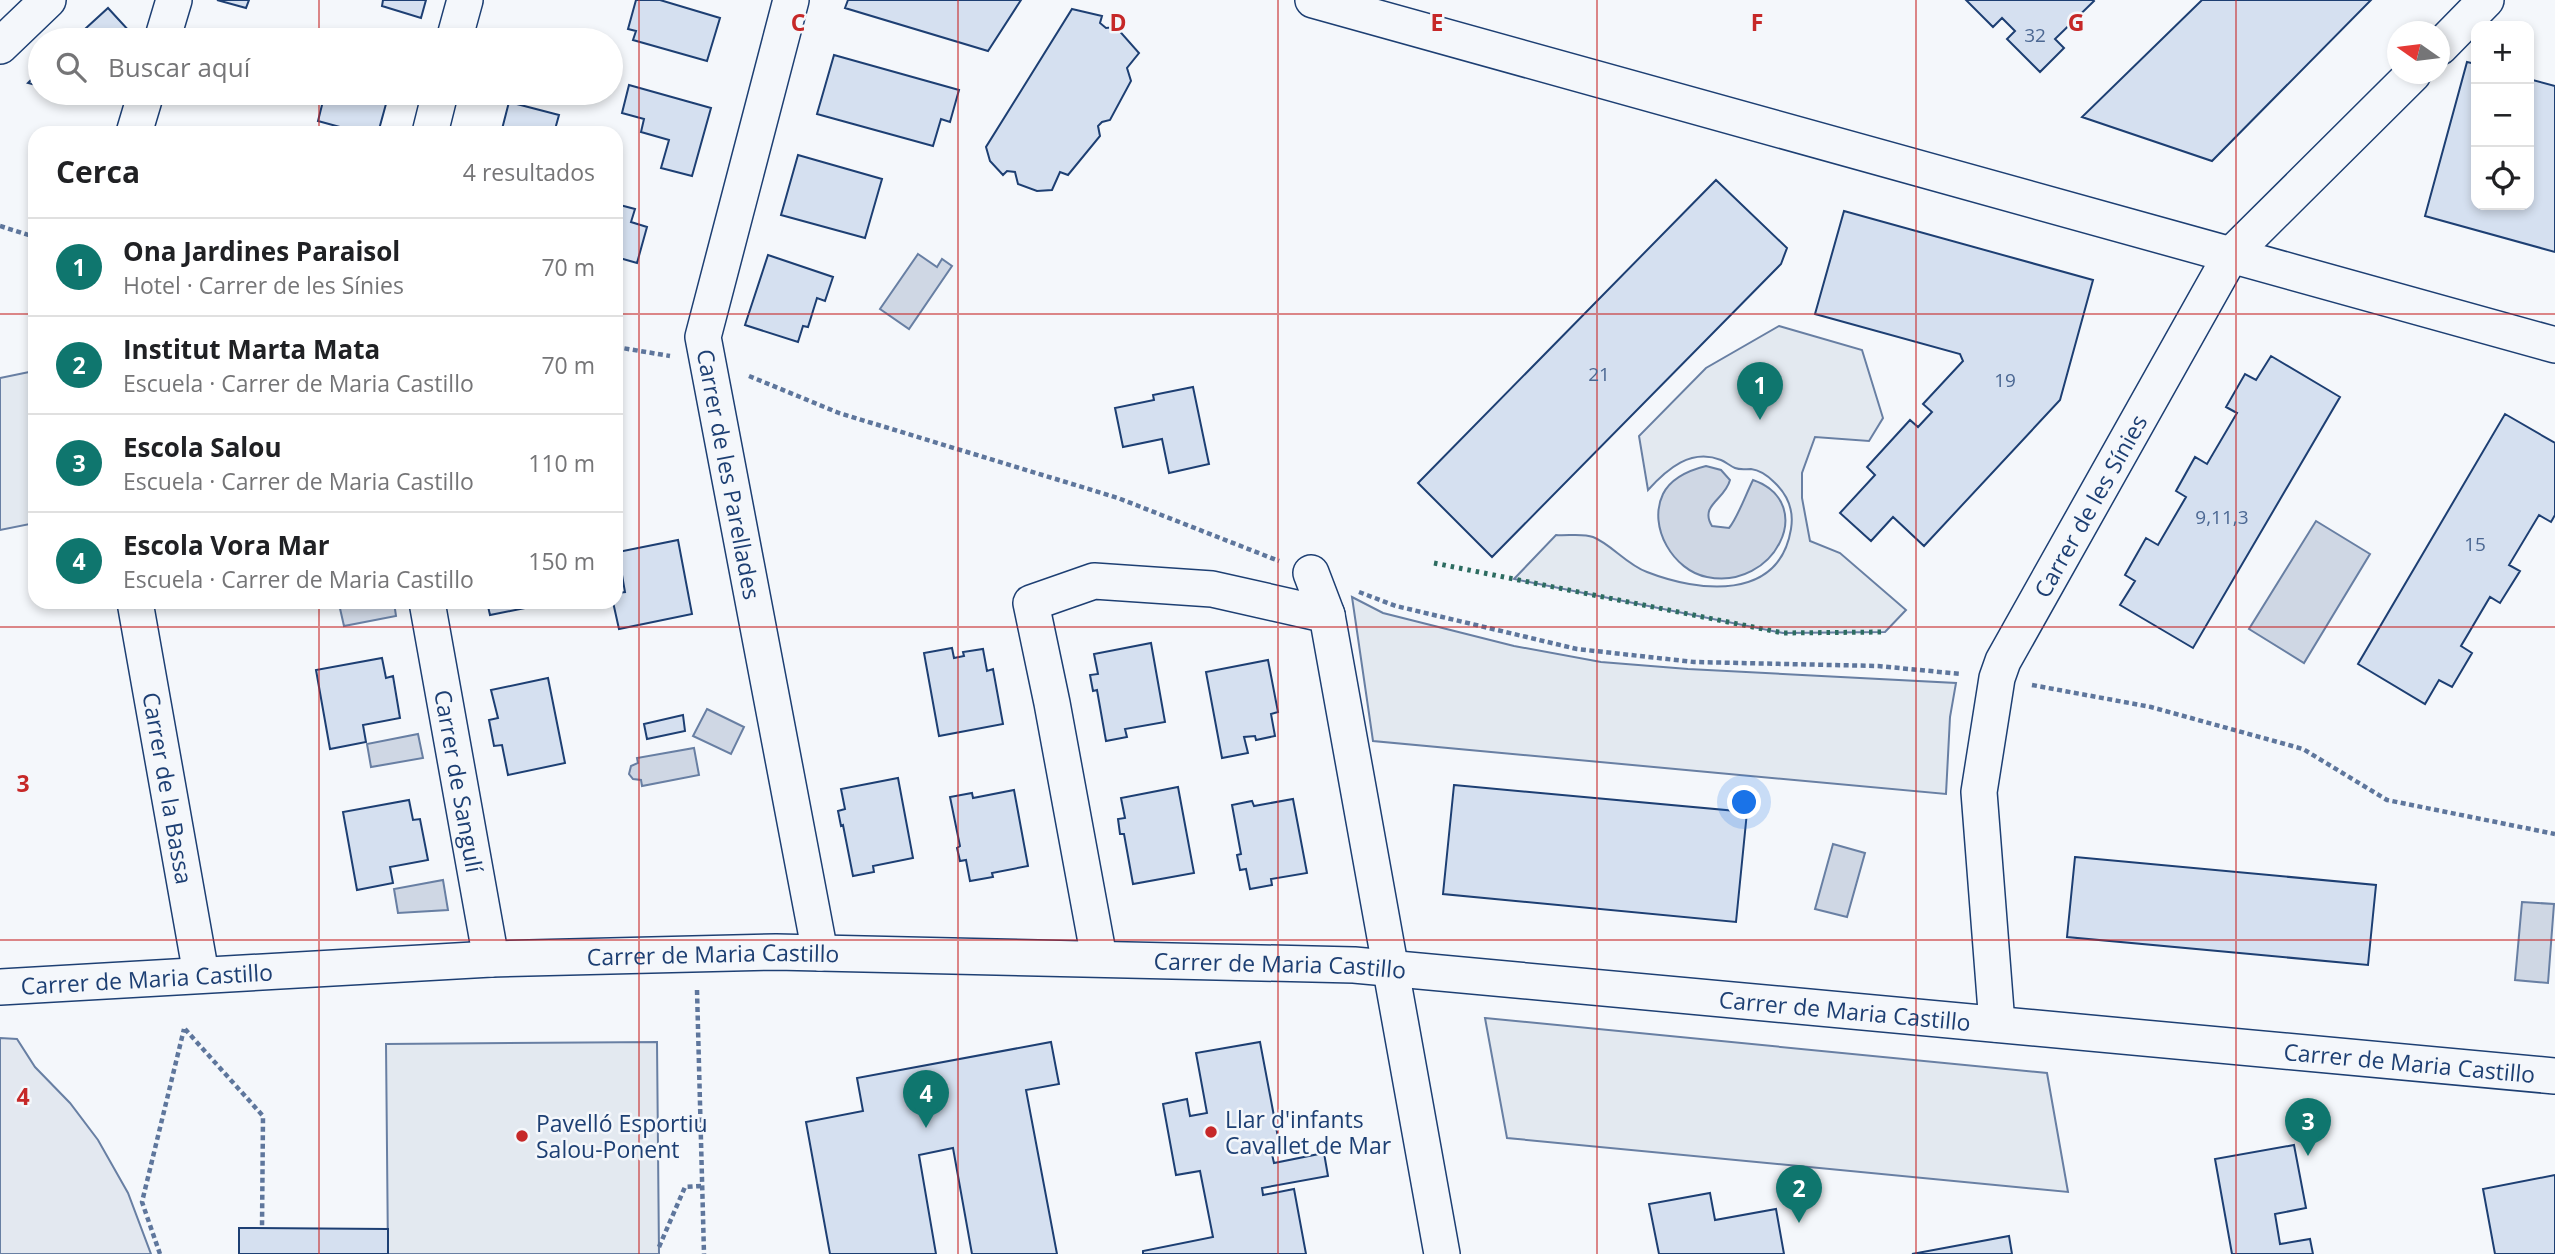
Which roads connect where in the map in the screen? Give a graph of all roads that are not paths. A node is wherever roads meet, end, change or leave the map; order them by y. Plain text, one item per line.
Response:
1 (47, 0) edge
2 (174, 0) edge
3 (465, 0) edge
4 (791, 0) edge
5 (1312, 0) edge
6 (2486, 0) edge
7 (166, 28) edge
8 (457, 28) edge
9 (2450, 37) edge
10 (0, 46) edge
11 (2403, 84) edge
12 (142, 105) edge
13 (437, 105) edge
14 (136, 126) edge
15 (431, 126) edge
16 (2231, 256) junction
17 (2555, 345) edge
18 (1311, 573) road end
19 (136, 609) edge
20 (428, 609) edge
21 (1327, 615) junction
22 (820, 953) junction
23 (1099, 958) junction
24 (491, 959) junction
25 (1389, 968) junction
26 (201, 974) junction
27 (0, 987) edge
28 (1997, 1024) junction
29 (2555, 1076) edge
30 (1442, 1254) edge

1 - 10 street
2 - 7 street
3 - 8 street
4 - 22 street, Carrer de les Parellades
5 - 16 street
6 - 9 street
11 - 16 street, Carrer de les Sínies
12 - 14 street
13 - 15 street
16 - 17 street
16 - 28 street, Carrer de les Sínies
18 - 21 street
19 - 26 street, Carrer de la Bassa
20 - 24 street, Carrer de Sangulí
21 - 23 street
21 - 25 street
22 - 23 street, Carrer de Maria Castillo
22 - 24 street, Carrer de Maria Castillo
23 - 25 street, Carrer de Maria Castillo
24 - 26 street, Carrer de Maria Castillo
25 - 28 street, Carrer de Maria Castillo
25 - 30 street
26 - 27 street, Carrer de Maria Castillo
28 - 29 street, Carrer de Maria Castillo

